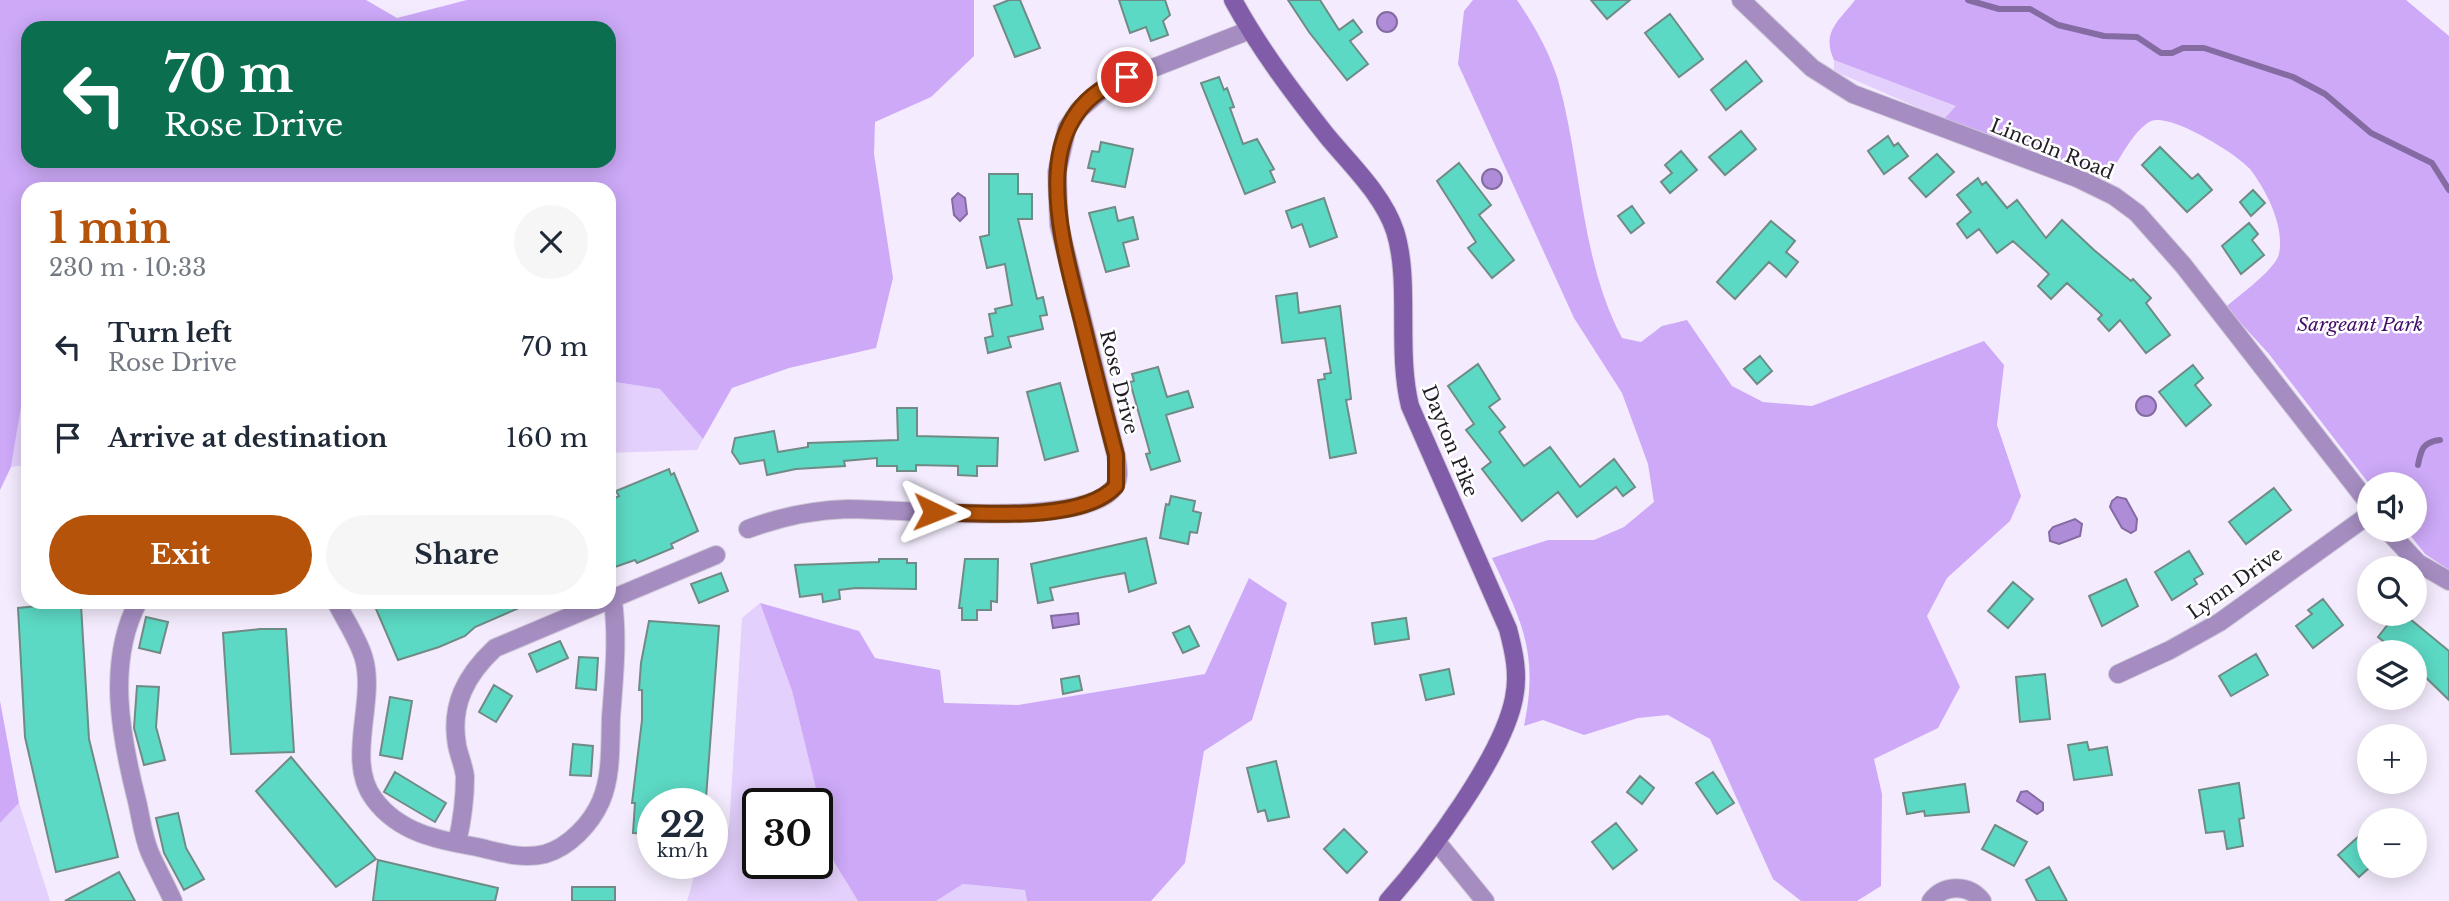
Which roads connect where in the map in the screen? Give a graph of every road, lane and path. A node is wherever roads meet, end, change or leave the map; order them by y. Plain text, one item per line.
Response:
1 (1233, 0) edge
2 (1741, 0) edge
3 (1250, 30) junction
4 (2357, 488) edge
5 (2357, 523) edge
6 (748, 528) dead end
7 (2399, 542) edge
8 (716, 555) dead end
9 (2449, 581) edge
10 (616, 600) edge
11 (134, 609) edge
12 (340, 609) edge
13 (593, 609) edge
14 (614, 609) edge
15 (2118, 674) dead end
16 (1436, 841) junction
17 (457, 843) junction
18 (173, 901) edge
19 (1388, 901) edge
20 (1485, 901) edge
21 (1931, 901) edge
22 (1982, 901) edge

1 - 3 street, Dayton Pike
2 - 4 street, Lincoln Road
3 - 6 street, Rose Drive
3 - 16 street, Dayton Pike
5 - 15 street, Lynn Drive
7 - 9 street
8 - 10 street
11 - 18 street
12 - 17 street
13 - 17 street
14 - 17 street
16 - 19 street, Dayton Pike
16 - 20 street
21 - 22 street

